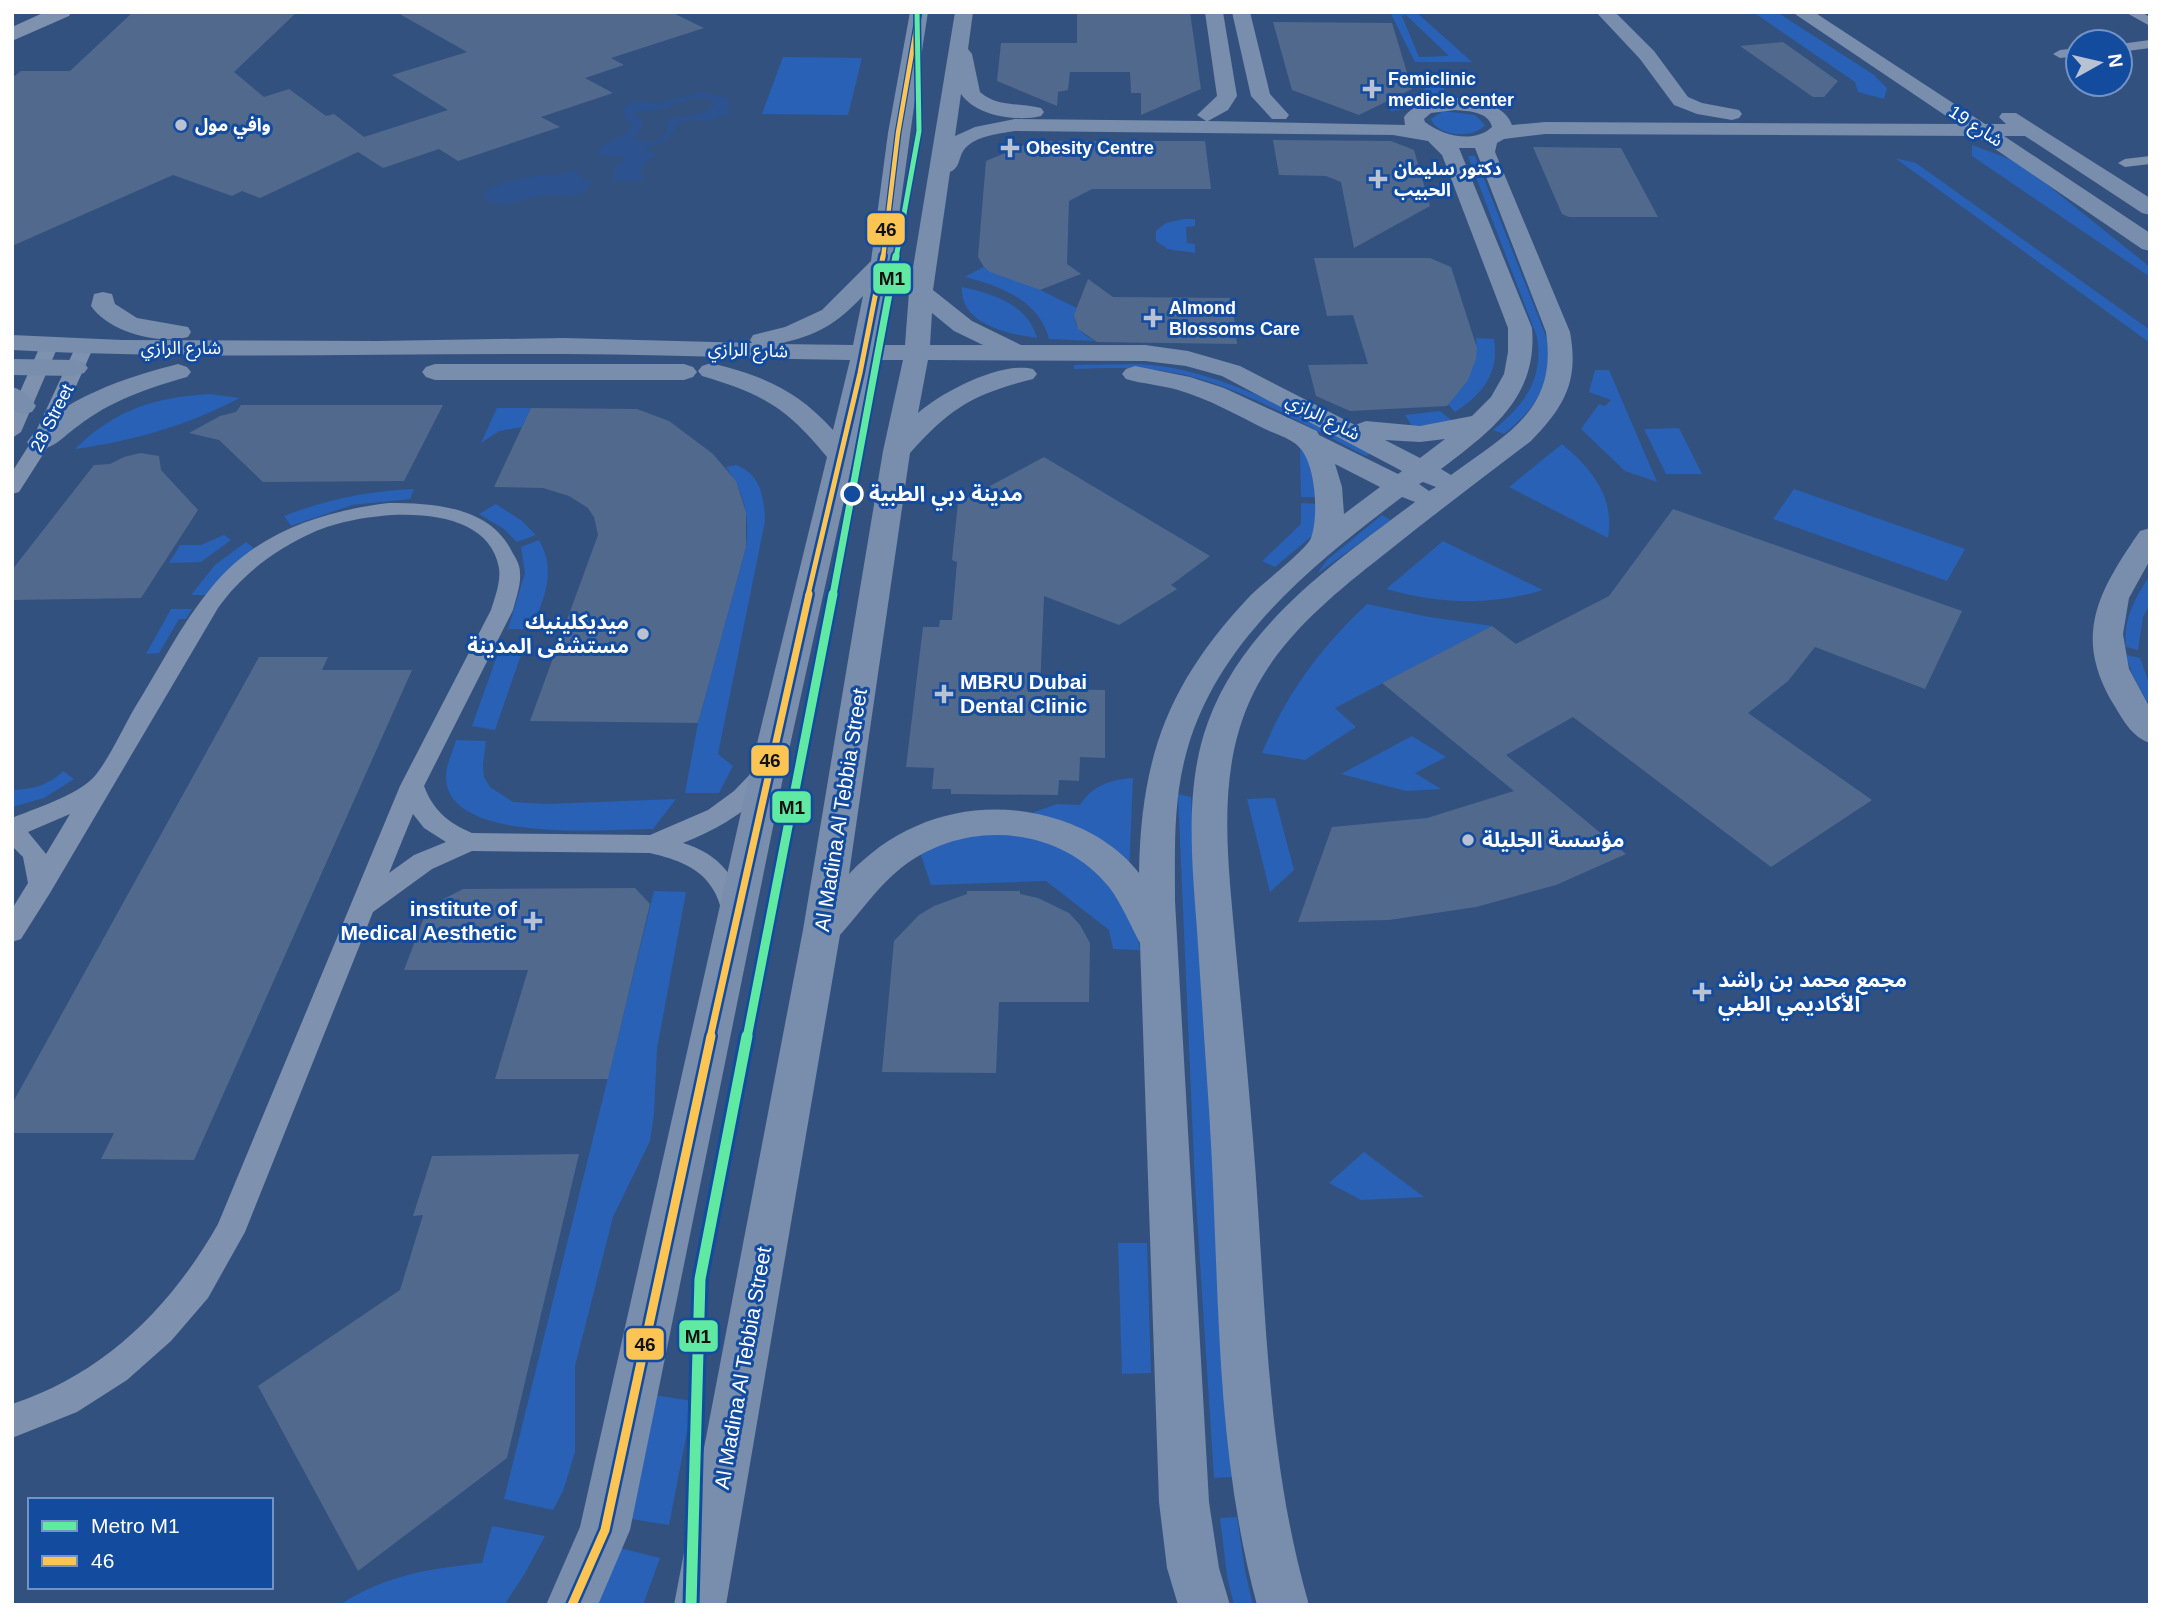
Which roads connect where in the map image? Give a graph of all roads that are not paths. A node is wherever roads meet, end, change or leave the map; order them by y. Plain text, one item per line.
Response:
1 (38, 12) edge
2 (44, 12) edge
3 (62, 12) edge
4 (919, 12) edge
5 (964, 12) edge
6 (1241, 12) edge
7 (1605, 12) edge
8 (1801, 12) edge
9 (2131, 12) edge
10 (1587, 16) edge
11 (1827, 18) edge
12 (1215, 21) edge
13 (2150, 22) edge
14 (12, 25) edge
15 (1858, 26) dead end
16 (1621, 27) junction
17 (12, 35) edge
18 (958, 50) junction
19 (2060, 54) dead end
20 (2064, 54) edge
21 (1252, 57) junction
22 (1623, 57) dead end
23 (1898, 98) dead end
24 (1871, 109) dead end
25 (1642, 110) dead end
26 (1419, 111) junction
27 (1492, 113) junction
28 (1207, 115) junction
29 (1279, 115) junction
30 (1829, 116) junction
31 (1746, 117) junction
32 (1962, 117) junction
33 (1617, 118) junction
34 (1895, 129) junction
35 (1981, 129) junction
36 (2028, 130) junction
37 (1434, 136) junction
38 (1494, 136) junction
39 (2027, 160) junction
40 (2150, 160) edge
41 (2125, 163) dead end
42 (940, 169) junction
43 (2150, 208) edge
44 (2150, 244) edge
45 (882, 263) junction
46 (921, 292) junction
47 (103, 299) dead end
48 (12, 342) edge
49 (296, 348) junction
50 (676, 348) junction
51 (45, 356) junction
52 (80, 357) junction
53 (862, 363) junction
54 (1024, 363) junction
55 (915, 364) junction
56 (12, 367) edge
57 (178, 372) junction
58 (711, 372) junction
59 (18, 401) edge
60 (1479, 422) junction
61 (1316, 427) junction
62 (12, 432) edge
63 (41, 443) junction
64 (897, 451) junction
65 (839, 455) junction
66 (1427, 486) junction
67 (12, 488) edge
68 (2150, 537) edge
69 (1325, 541) junction
70 (1187, 706) junction
71 (2150, 731) edge
72 (768, 768) junction
73 (1212, 776) junction
74 (102, 784) junction
75 (412, 786) junction
76 (12, 828) edge
77 (12, 834) edge
78 (470, 842) junction
79 (650, 844) junction
80 (41, 886) junction
81 (361, 908) junction
82 (737, 921) junction
83 (822, 930) junction
84 (12, 932) edge
85 (1159, 943) junction
86 (12, 1421) edge
87 (572, 1605) edge
88 (700, 1605) edge
89 (1204, 1605) edge
90 (1283, 1605) edge

1 - 14 highway
2 - 14 highway
3 - 17 highway
4 - 45 street
5 - 18 street, Al Madina Al Tebbia Street
6 - 21 street
7 - 16 street
8 - 11 street, شارع 19
9 - 13 street
10 - 16 street
10 - 22 street
11 - 15 street, شارع 19
11 - 23 street
11 - 32 street, شارع 19
12 - 21 street
12 - 28 street
16 - 31 street
18 - 28 street
18 - 42 street, Al Madina Al Tebbia Street
19 - 20 street
21 - 29 street
24 - 30 street
25 - 33 street
26 - 27 street
26 - 29 street
26 - 37 street
27 - 33 street
27 - 38 street
28 - 29 street
30 - 31 street
30 - 32 street
31 - 33 street
32 - 35 street, شارع 19
32 - 36 street, شارع 19
34 - 35 street
34 - 38 street
34 - 39 street
35 - 36 street
35 - 39 street, شارع 19
36 - 43 street, شارع 19
37 - 38 street
37 - 42 street
37 - 60 street
38 - 66 street
39 - 44 street, شارع 19
40 - 41 street
42 - 46 street, Al Madina Al Tebbia Street
45 - 50 street
45 - 53 street
46 - 54 street
46 - 55 street, Al Madina Al Tebbia Street
47 - 49 street
48 - 51 street, شارع الرازي
49 - 50 street, شارع الرازي
49 - 52 street, شارع الرازي
50 - 53 street, شارع الرازي
51 - 52 street, شارع الرازي
51 - 56 street, شارع الرازي
51 - 59 street, 28 Street
52 - 57 street, شارع الرازي
52 - 63 street, 28 Street
53 - 55 street, شارع الرازي
53 - 58 street, شارع الرازي
53 - 65 street
54 - 55 street, شارع الرازي
54 - 61 street, شارع الرازي
54 - 64 street
55 - 64 street, Al Madina Al Tebbia Street
57 - 58 street, شارع الرازي
57 - 63 street
58 - 65 street
59 - 62 street, 28 Street
60 - 61 street
60 - 66 street
61 - 66 street, شارع الرازي
61 - 69 street
63 - 67 street, 28 Street
64 - 83 street, Al Madina Al Tebbia Street
65 - 72 street
66 - 69 street
66 - 73 street
68 - 71 street
69 - 70 street
70 - 73 street
70 - 85 street
72 - 79 street
72 - 82 street
73 - 90 street
74 - 75 street
74 - 76 street
74 - 80 street
75 - 78 street
75 - 81 street
77 - 80 street
78 - 79 street
78 - 81 street
79 - 82 street
80 - 84 street
81 - 86 street
82 - 87 street
83 - 85 street
83 - 88 street, Al Madina Al Tebbia Street
85 - 89 street

